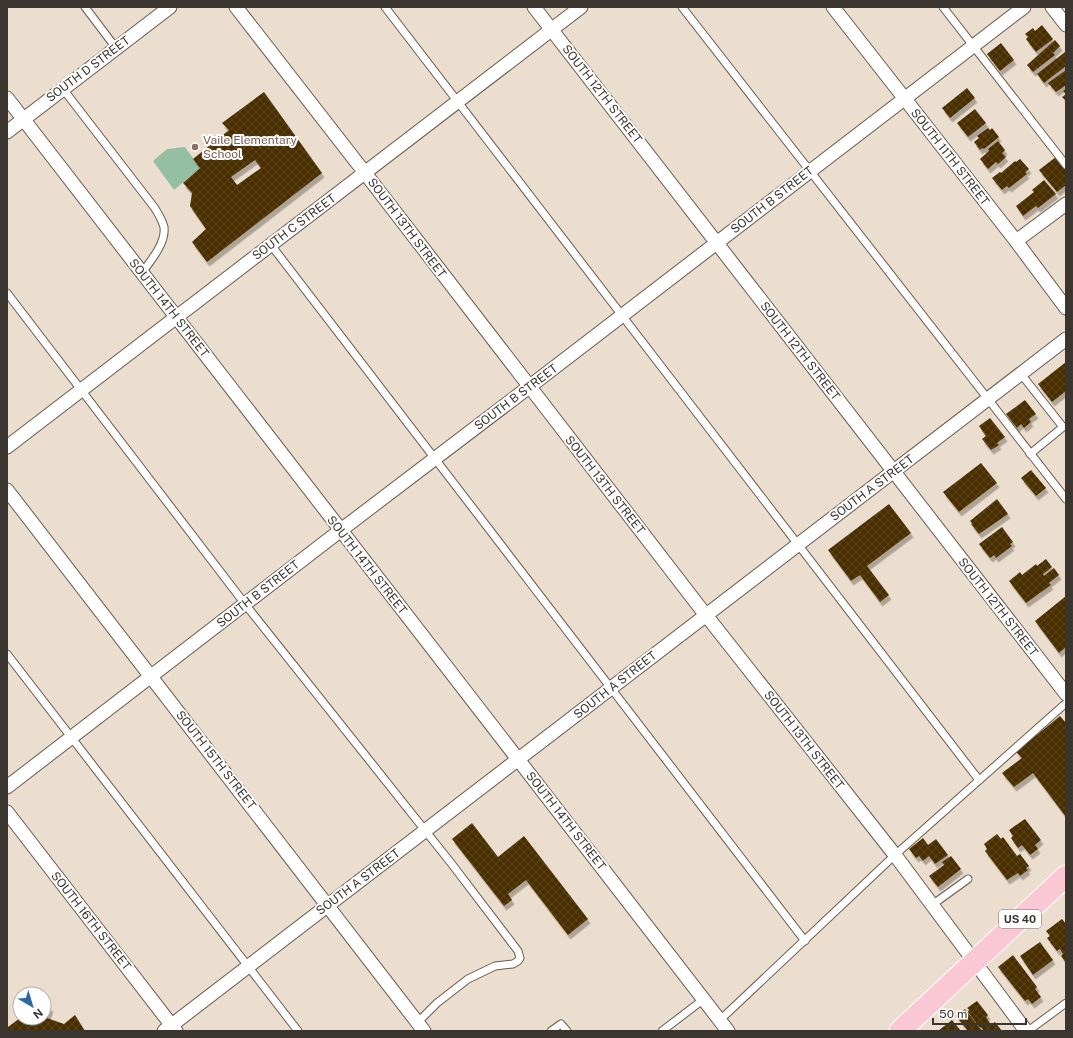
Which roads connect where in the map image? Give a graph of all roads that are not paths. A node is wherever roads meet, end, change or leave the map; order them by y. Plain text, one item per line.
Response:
1 (84, 7) edge
2 (170, 7) edge
3 (236, 7) edge
4 (385, 7) edge
5 (534, 7) edge
6 (581, 7) edge
7 (682, 7) edge
8 (833, 7) edge
9 (943, 7) edge
10 (1024, 7) edge
11 (1052, 7) edge
12 (1066, 25) edge
13 (552, 30) junction
14 (973, 46) junction
15 (116, 48) junction
16 (63, 89) junction
17 (7, 98) edge
18 (904, 98) junction
19 (457, 102) junction
20 (23, 119) junction
21 (7, 132) edge
22 (1066, 165) edge
23 (810, 171) junction
24 (365, 173) junction
25 (1066, 204) edge
26 (1016, 241) junction
27 (717, 242) junction
28 (270, 245) junction
29 (142, 273) junction
30 (7, 293) edge
31 (1066, 308) edge
32 (621, 316) junction
33 (176, 317) junction
34 (1066, 339) edge
35 (1021, 374) junction
36 (529, 387) junction
37 (81, 390) junction
38 (988, 400) junction
39 (7, 447) edge
40 (1030, 454) junction
41 (435, 458) junction
42 (894, 472) junction
43 (7, 490) edge
44 (1066, 500) edge
45 (341, 530) junction
46 (799, 544) junction
47 (245, 604) junction
48 (705, 615) junction
49 (7, 654) edge
50 (151, 676) junction
51 (611, 688) junction
52 (1066, 694) edge
53 (1066, 703) edge
54 (71, 738) junction
55 (518, 760) junction
56 (979, 780) junction
57 (7, 787) edge
58 (7, 812) edge
59 (425, 831) junction
60 (895, 854) junction
61 (1066, 876) edge
62 (968, 879) dead end
63 (932, 904) junction
64 (327, 905) junction
65 (805, 941) junction
66 (974, 962) junction
67 (248, 966) junction
68 (704, 999) junction
69 (1066, 1003) edge
70 (720, 1020) junction
71 (421, 1027) edge
72 (170, 1029) edge
73 (298, 1031) edge
74 (551, 1031) edge
75 (567, 1031) edge
76 (662, 1031) edge
77 (728, 1031) edge
78 (900, 1031) edge
79 (1027, 1031) edge

1 - 15 lane
2 - 15 street, SOUTH D STREET
3 - 24 street, SOUTH 13TH STREET
4 - 19 lane
5 - 13 street, SOUTH 12TH STREET
6 - 13 street, SOUTH C STREET
7 - 23 lane
8 - 18 street, SOUTH 11TH STREET
9 - 14 lane
10 - 14 street, SOUTH B STREET
11 - 12 street
13 - 19 street, SOUTH C STREET
13 - 27 street, SOUTH 12TH STREET
14 - 18 street, SOUTH B STREET
14 - 22 lane
15 - 16 street, SOUTH D STREET
16 - 20 street, SOUTH D STREET
16 - 29 lane
17 - 20 street, SOUTH 14TH STREET
18 - 23 street, SOUTH B STREET
18 - 26 street, SOUTH 11TH STREET
19 - 24 street, SOUTH C STREET
19 - 32 lane
20 - 21 street, SOUTH D STREET
20 - 29 street, SOUTH 14TH STREET
23 - 27 street, SOUTH B STREET
23 - 38 lane
24 - 28 street, SOUTH C STREET
24 - 36 street, SOUTH 13TH STREET
25 - 26 street
26 - 31 street, SOUTH 11TH STREET
27 - 32 street, SOUTH B STREET
27 - 42 street, SOUTH 12TH STREET
28 - 33 street, SOUTH C STREET
28 - 41 lane
29 - 33 street, SOUTH 14TH STREET
30 - 37 lane
32 - 36 street, SOUTH B STREET
32 - 46 lane
33 - 37 street, SOUTH C STREET
33 - 45 street, SOUTH 14TH STREET
34 - 35 street, SOUTH A STREET
35 - 38 street, SOUTH A STREET
35 - 40 lane
36 - 41 street, SOUTH B STREET
36 - 48 street, SOUTH 13TH STREET
37 - 39 street, SOUTH C STREET
37 - 47 lane
38 - 40 lane
38 - 42 street, SOUTH A STREET
40 - 44 lane
41 - 45 street, SOUTH B STREET
41 - 51 lane
42 - 46 street, SOUTH A STREET
42 - 52 street, SOUTH 12TH STREET
43 - 50 street, SOUTH 15TH STREET
45 - 47 street, SOUTH B STREET
45 - 55 street, SOUTH 14TH STREET
46 - 48 street, SOUTH A STREET
46 - 56 lane
47 - 50 street, SOUTH B STREET
47 - 59 lane
48 - 51 street, SOUTH A STREET
48 - 60 street, SOUTH 13TH STREET
49 - 54 lane
50 - 54 street, SOUTH B STREET
50 - 64 street, SOUTH 15TH STREET
51 - 55 street, SOUTH A STREET
51 - 65 lane
53 - 56 lane
54 - 57 street, SOUTH B STREET
54 - 67 lane
55 - 59 street, SOUTH A STREET
55 - 68 street, SOUTH 14TH STREET
56 - 60 lane
58 - 72 street, SOUTH 16TH STREET
59 - 64 street, SOUTH A STREET
59 - 71 lane
60 - 63 street, SOUTH 13TH STREET
60 - 65 lane
61 - 66 main road, US 40
62 - 63 lane
63 - 66 street, SOUTH 13TH STREET
64 - 67 street, SOUTH A STREET
64 - 71 street, SOUTH 15TH STREET
65 - 70 lane
66 - 78 main road, US 40
66 - 79 street, SOUTH 13TH STREET
67 - 72 street, SOUTH A STREET
67 - 73 lane
68 - 70 street, SOUTH 14TH STREET
68 - 76 lane
69 - 79 lane
70 - 77 street, SOUTH 14TH STREET
74 - 75 lane

